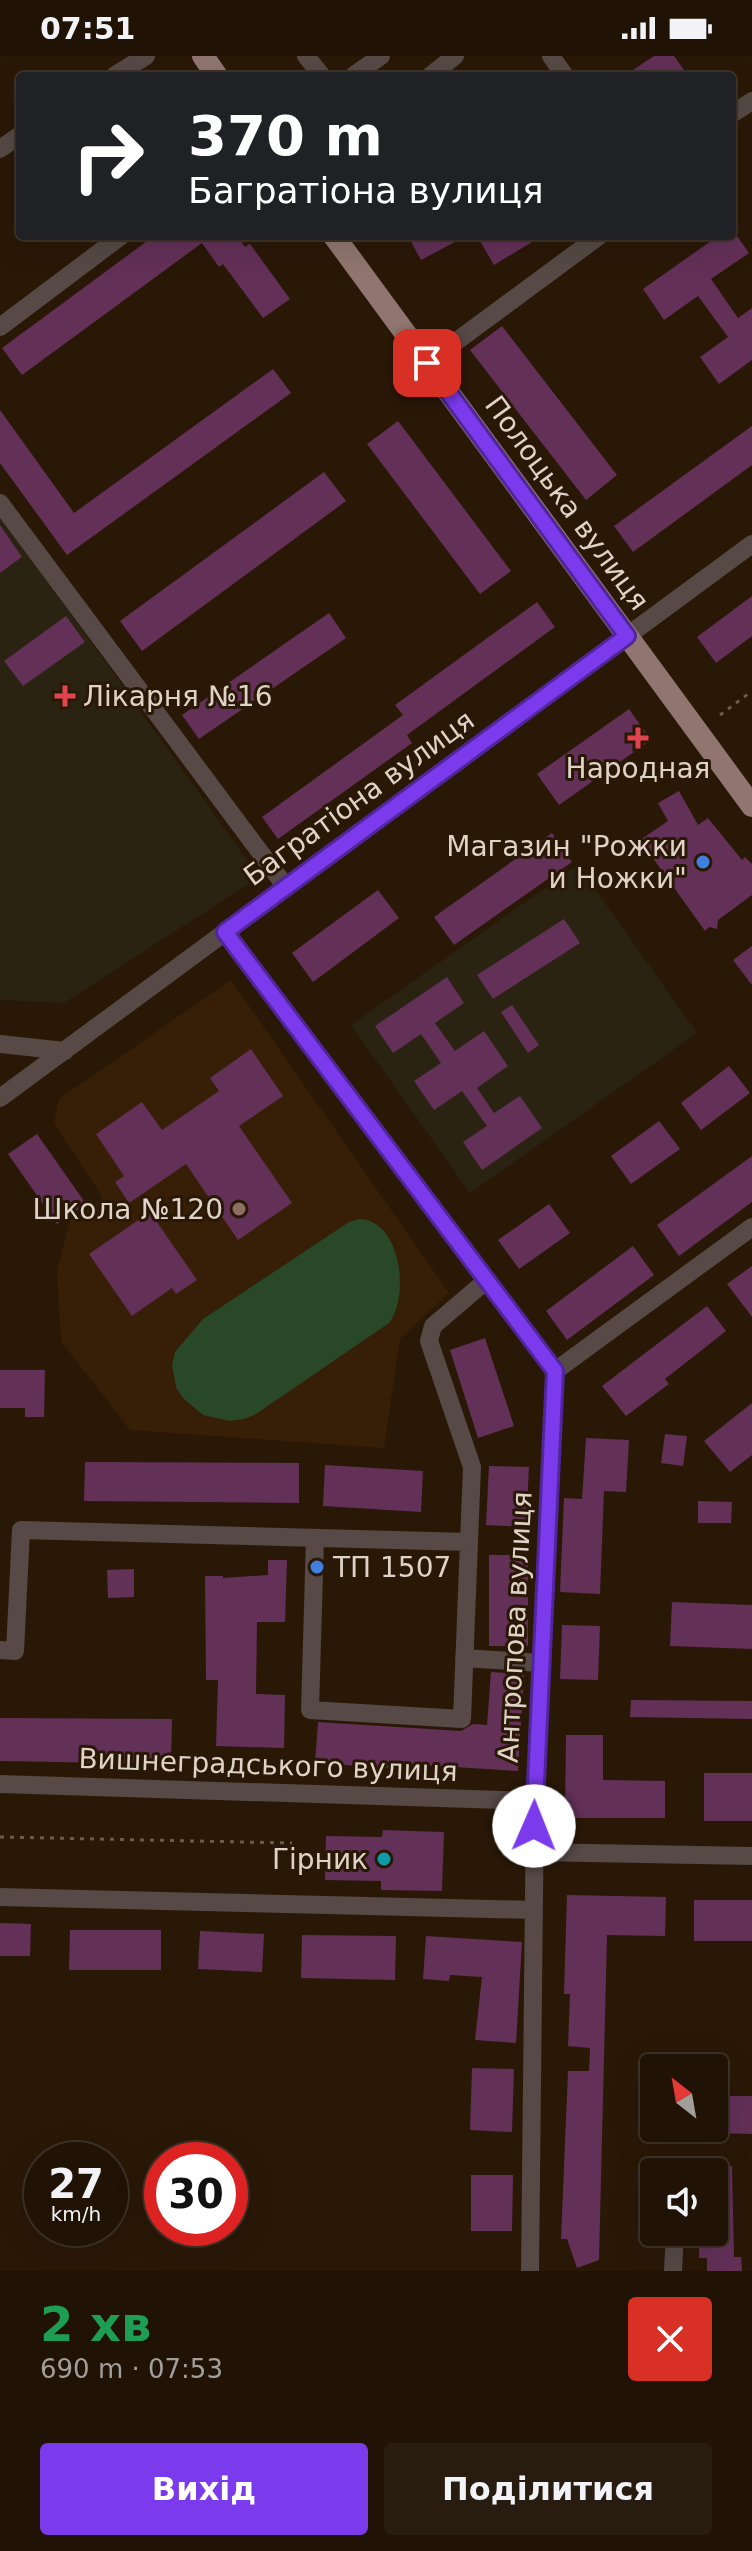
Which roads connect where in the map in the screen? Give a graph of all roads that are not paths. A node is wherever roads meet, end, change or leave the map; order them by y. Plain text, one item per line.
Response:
1 (146, 56) edge
2 (306, 56) edge
3 (381, 56) edge
4 (455, 56) edge
5 (120, 72) edge
6 (319, 72) edge
7 (359, 72) edge
8 (435, 72) edge
9 (116, 240) edge
10 (337, 240) edge
11 (594, 240) edge
12 (0, 327) edge
13 (427, 363) junction
14 (0, 503) edge
15 (752, 544) edge
16 (627, 636) junction
17 (752, 806) edge
18 (286, 887) junction
19 (225, 932) junction
20 (0, 1044) edge
21 (65, 1051) junction
22 (0, 1098) edge
23 (752, 1227) edge
24 (487, 1280) junction
25 (555, 1371) junction
26 (315, 1538) junction
27 (469, 1542) junction
28 (0, 1650) edge
29 (464, 1658) junction
30 (541, 1663) junction
31 (0, 1784) edge
32 (535, 1801) junction
33 (534, 1852) junction
34 (752, 1856) edge
35 (0, 1897) edge
36 (534, 1910) junction
37 (674, 2246) edge
38 (530, 2271) edge
39 (673, 2271) edge

1 - 5 street
2 - 6 street
3 - 7 street
4 - 8 street
9 - 12 street
10 - 13 main road, Полоцька вулиця
11 - 13 street
13 - 16 main road, Полоцька вулиця
14 - 18 street
15 - 16 street, Багратіона вулиця
16 - 17 main road, Полоцька вулиця
16 - 18 street, Багратіона вулиця
18 - 19 street, Багратіона вулиця
19 - 21 street, Багратіона вулиця
19 - 24 street
20 - 21 street
21 - 22 street, Багратіона вулиця
23 - 25 street
24 - 25 street
24 - 27 street
25 - 30 street, Антропова вулиця
26 - 27 street
26 - 28 street
26 - 29 street
27 - 29 street
29 - 30 street
30 - 32 street, Антропова вулиця
31 - 32 street, Вишнеградського вулиця
32 - 33 street, Антропова вулиця
33 - 34 street
33 - 36 street, Антропова вулиця
35 - 36 street
36 - 38 street, Антропова вулиця
37 - 39 street

